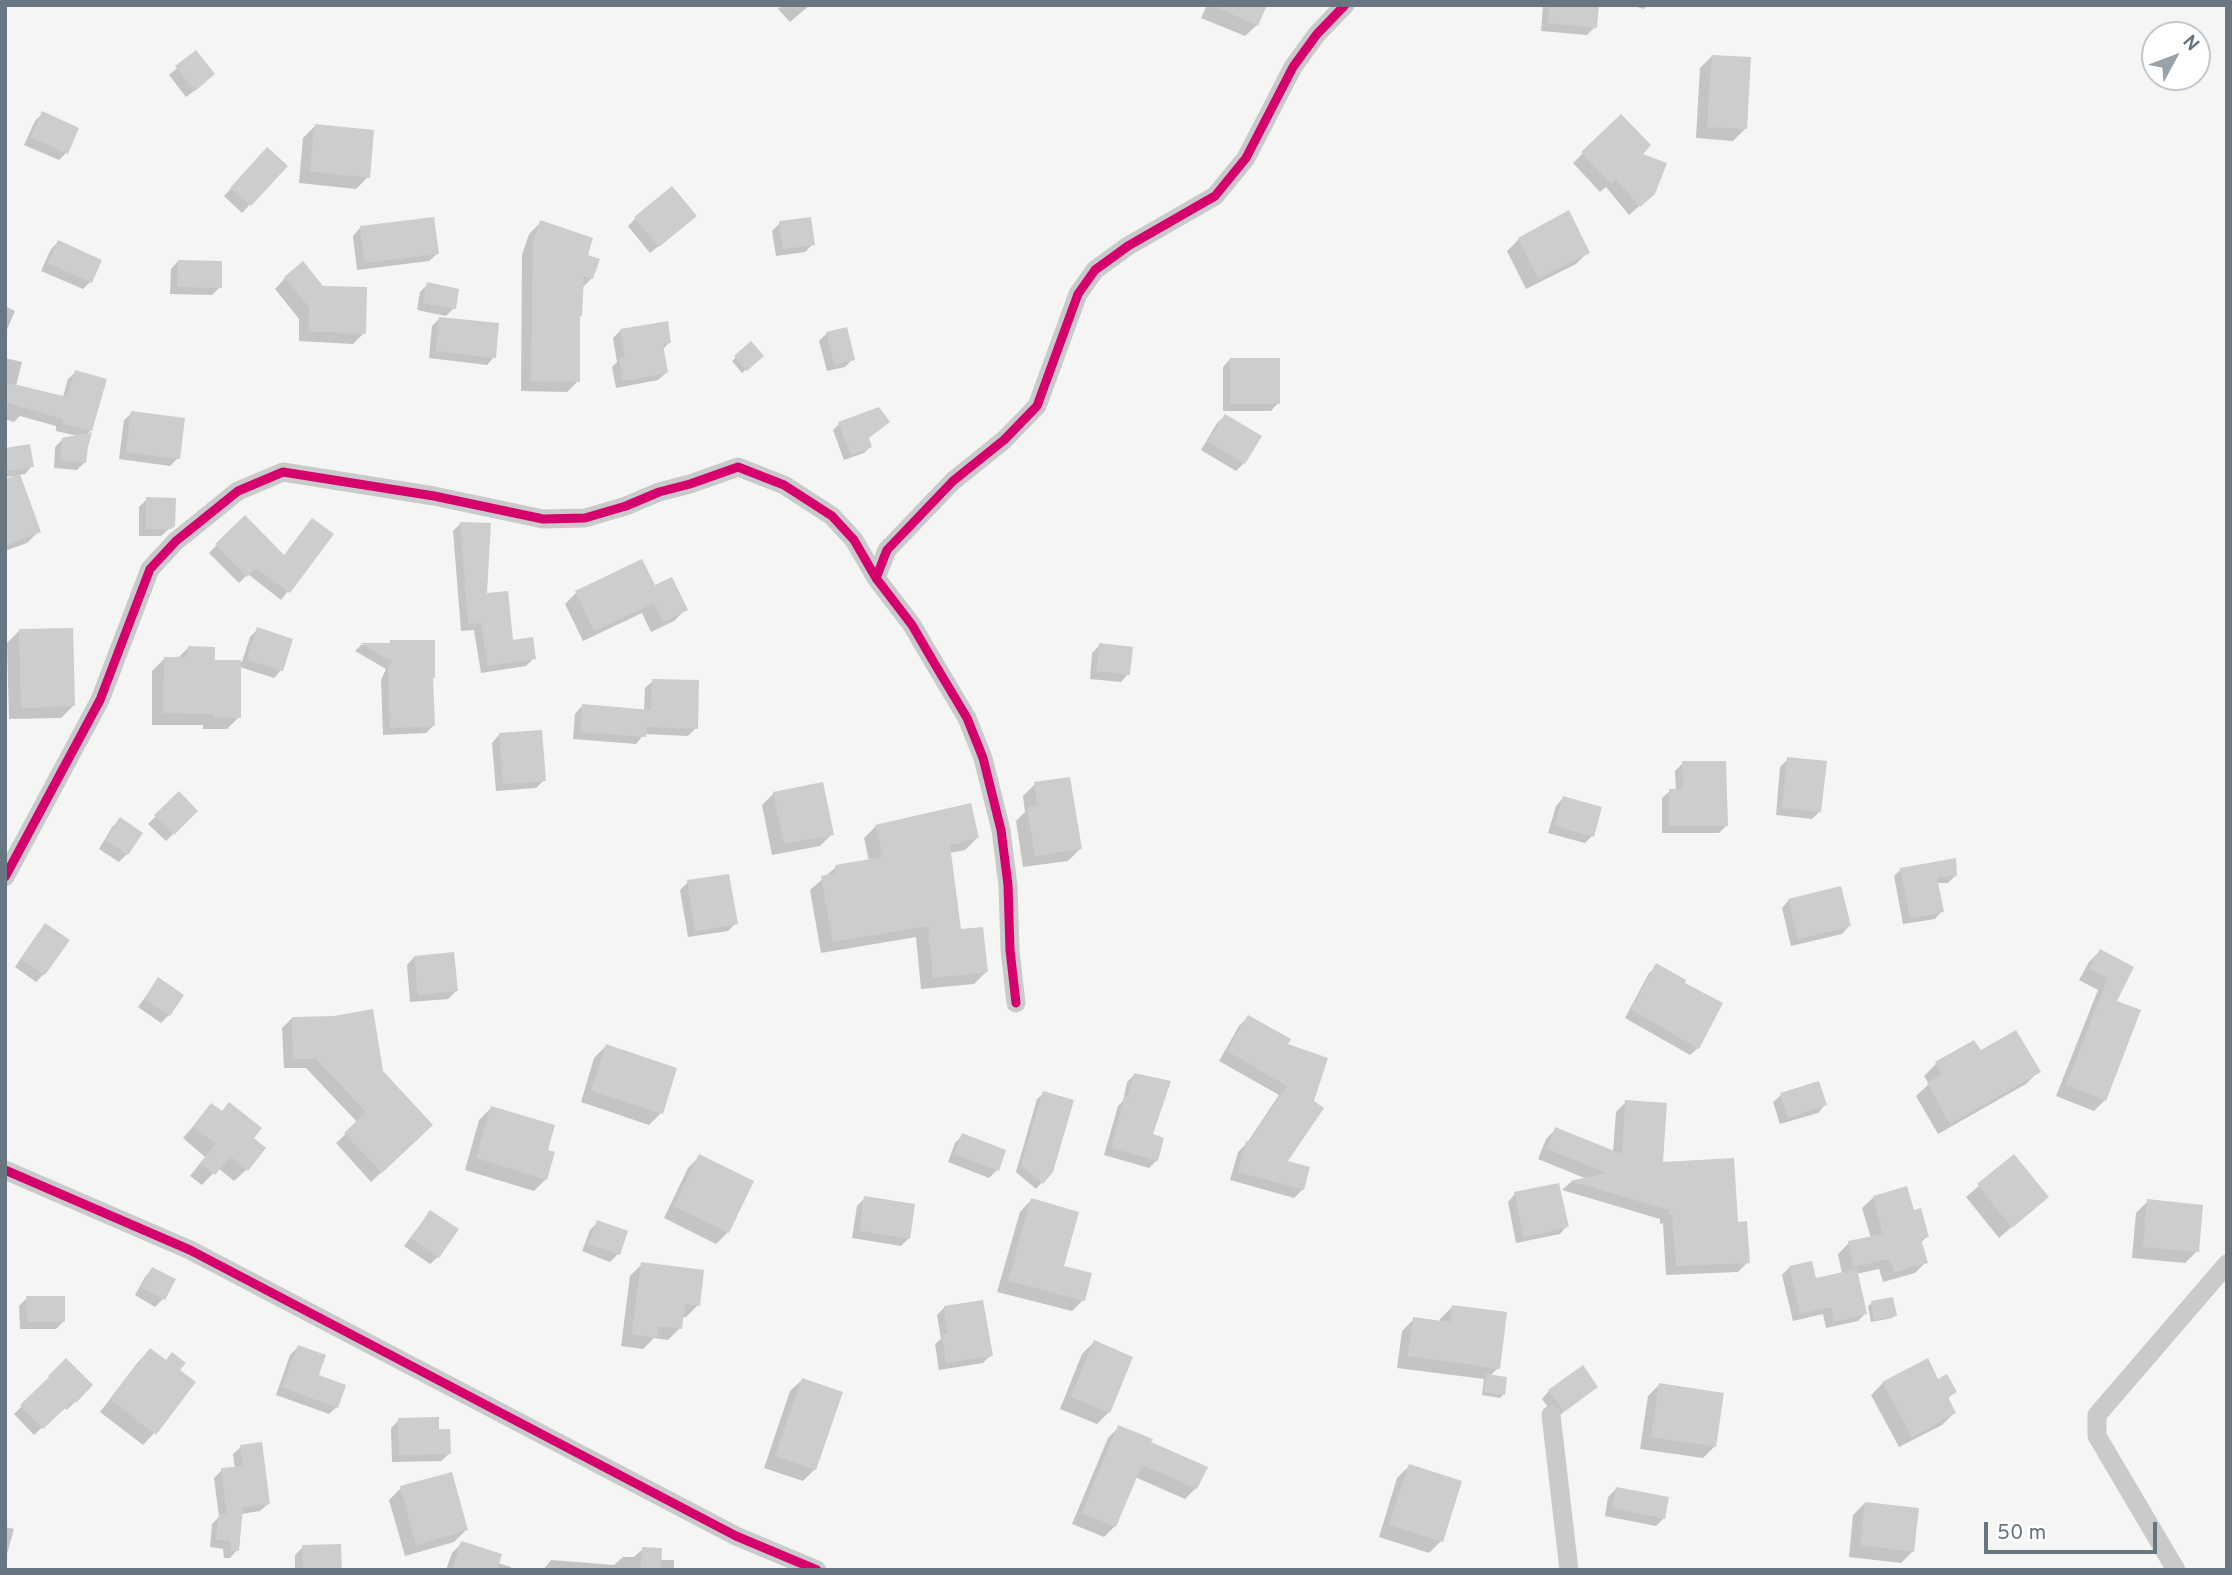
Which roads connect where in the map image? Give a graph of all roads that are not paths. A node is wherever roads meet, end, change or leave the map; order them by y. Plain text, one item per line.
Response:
1 (1345, 5) edge
2 (876, 578) junction
3 (5, 877) edge
4 (1016, 1003) dead end
5 (5, 1170) edge
6 (2227, 1264) edge
7 (1551, 1415) dead end
8 (817, 1570) edge
9 (1569, 1570) edge
10 (2176, 1570) edge

1 - 2 street
2 - 3 street
2 - 4 street
5 - 8 street
6 - 10 street
7 - 9 street

